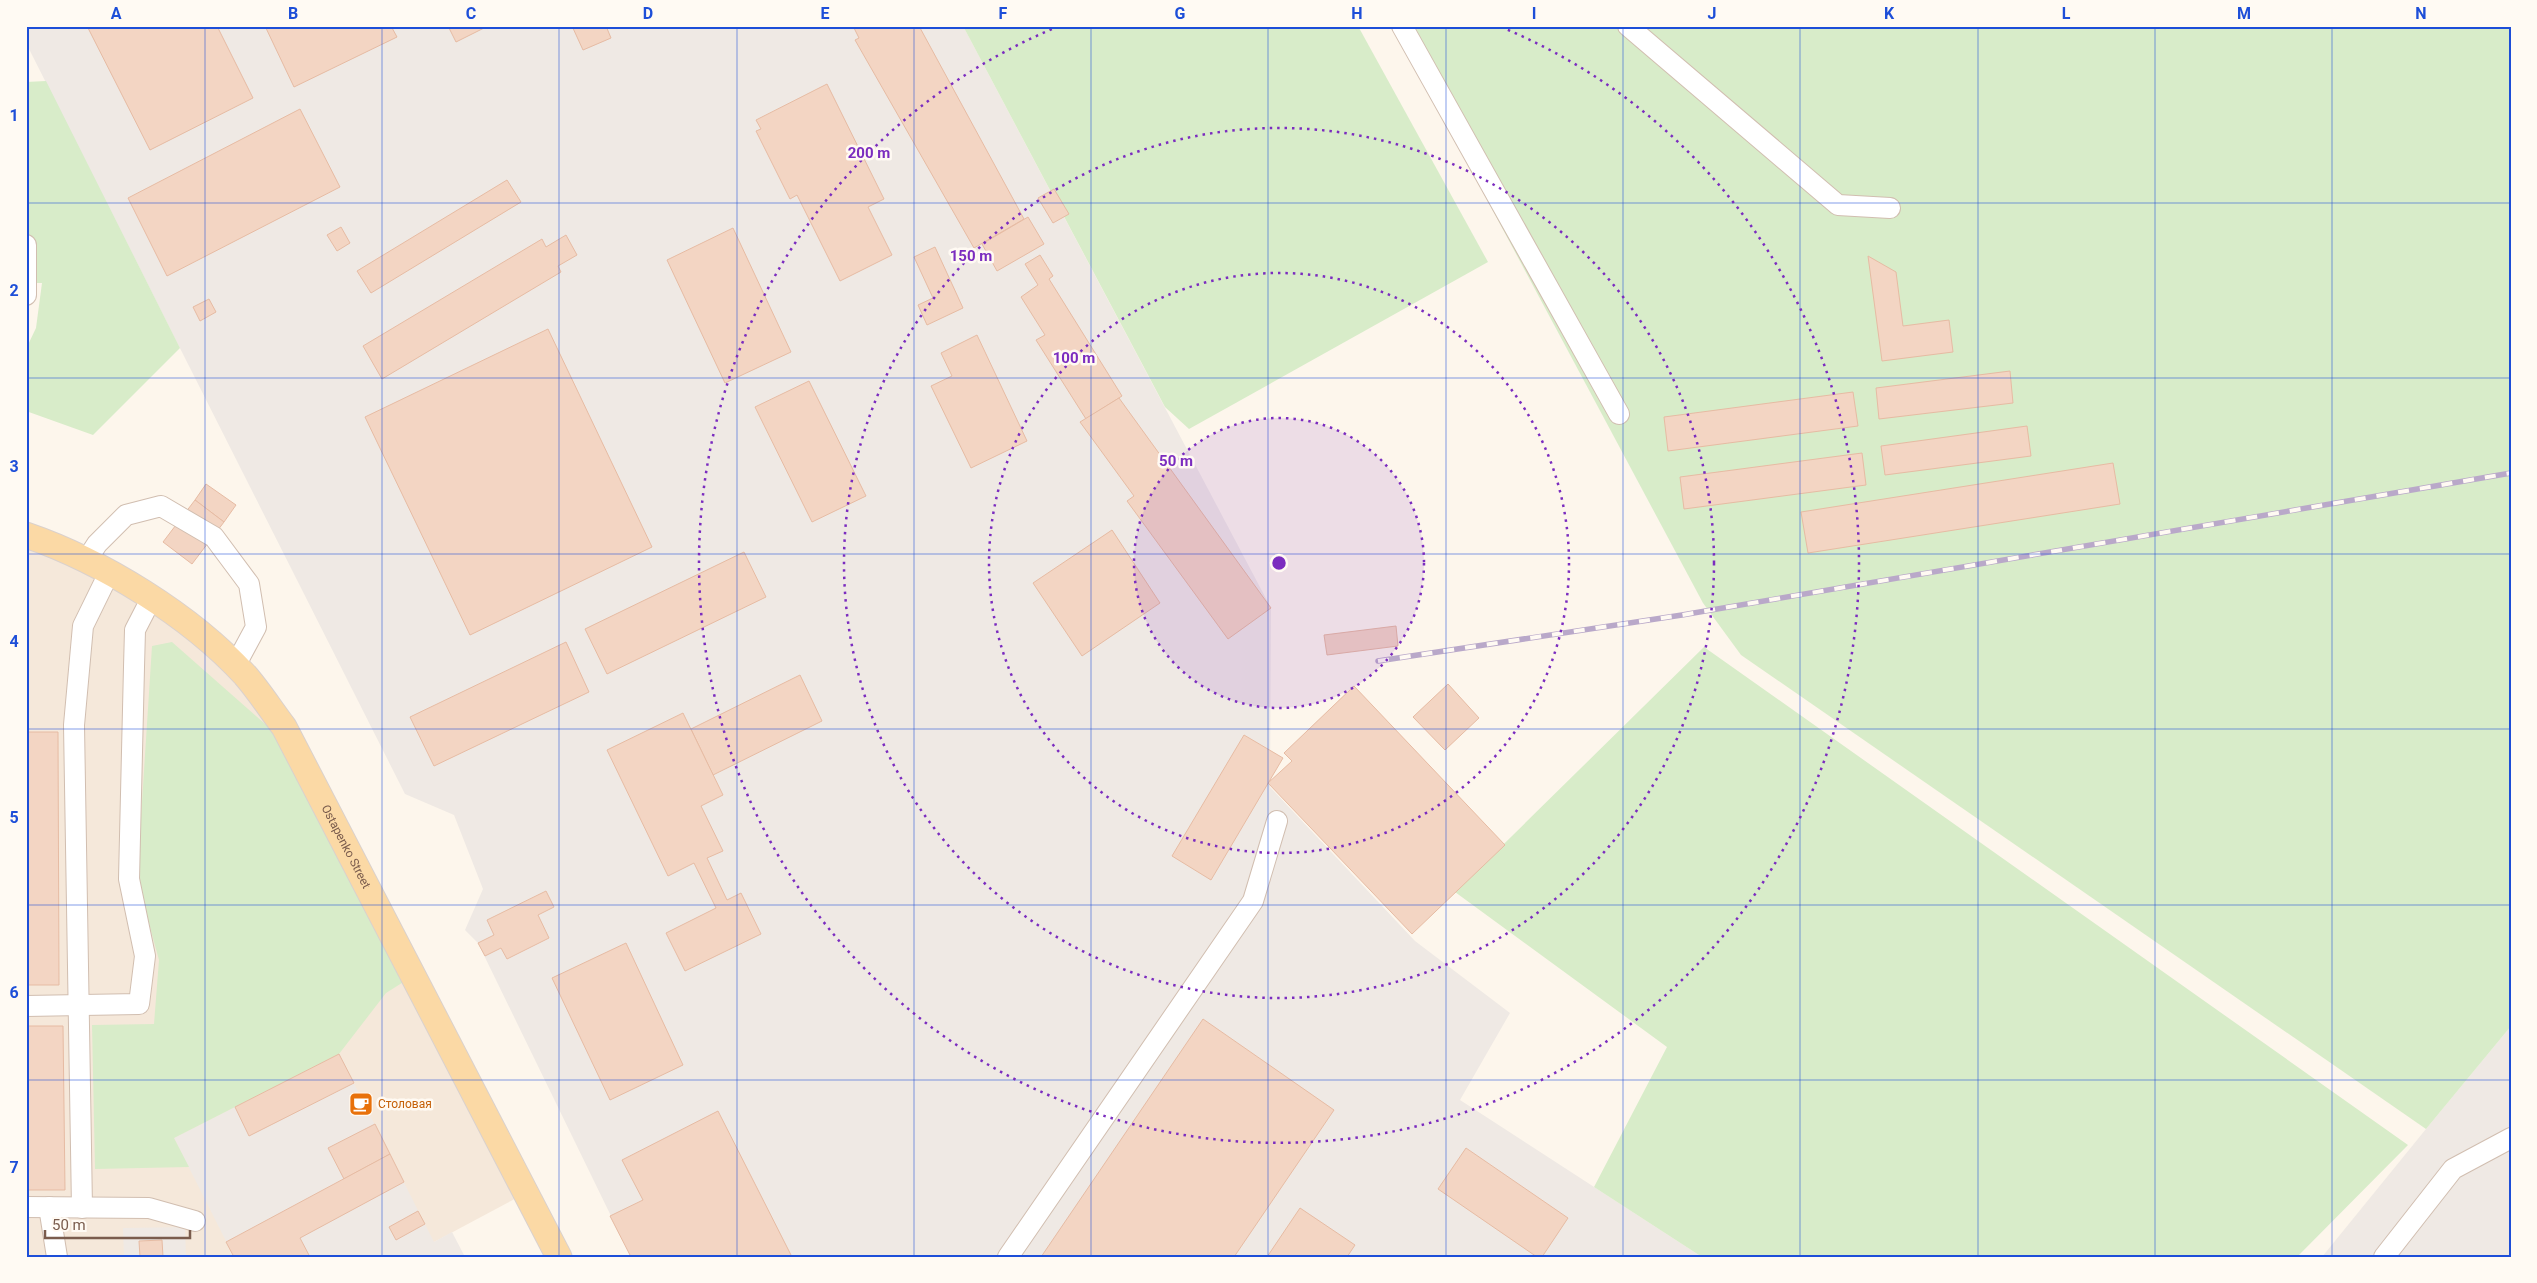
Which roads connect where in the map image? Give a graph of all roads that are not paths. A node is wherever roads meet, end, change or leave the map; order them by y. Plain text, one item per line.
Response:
1 (1402, 26) edge
2 (1628, 26) edge
3 (1890, 208) dead end
4 (26, 245) edge
5 (26, 295) edge
6 (1619, 414) dead end
7 (26, 535) edge
8 (86, 561) junction
9 (109, 573) junction
10 (151, 599) junction
11 (235, 666) junction
12 (1277, 821) dead end
13 (79, 1005) junction
14 (26, 1006) edge
15 (2511, 1138) edge
16 (26, 1207) edge
17 (49, 1207) junction
18 (82, 1208) junction
19 (195, 1221) dead end
20 (58, 1257) edge
21 (559, 1257) edge
22 (1008, 1257) edge
23 (2384, 1257) edge

1 - 6 street
2 - 3 street
4 - 5 street
7 - 8 main road, Ostapenko Street
8 - 9 main road, Ostapenko Street
8 - 11 street
9 - 10 main road, Ostapenko Street
9 - 13 street
10 - 11 main road, Ostapenko Street
10 - 13 street
11 - 21 main road, Ostapenko Street
12 - 22 street
13 - 14 street
13 - 18 street
15 - 23 street
16 - 17 street
17 - 18 street
17 - 20 street
18 - 19 street

